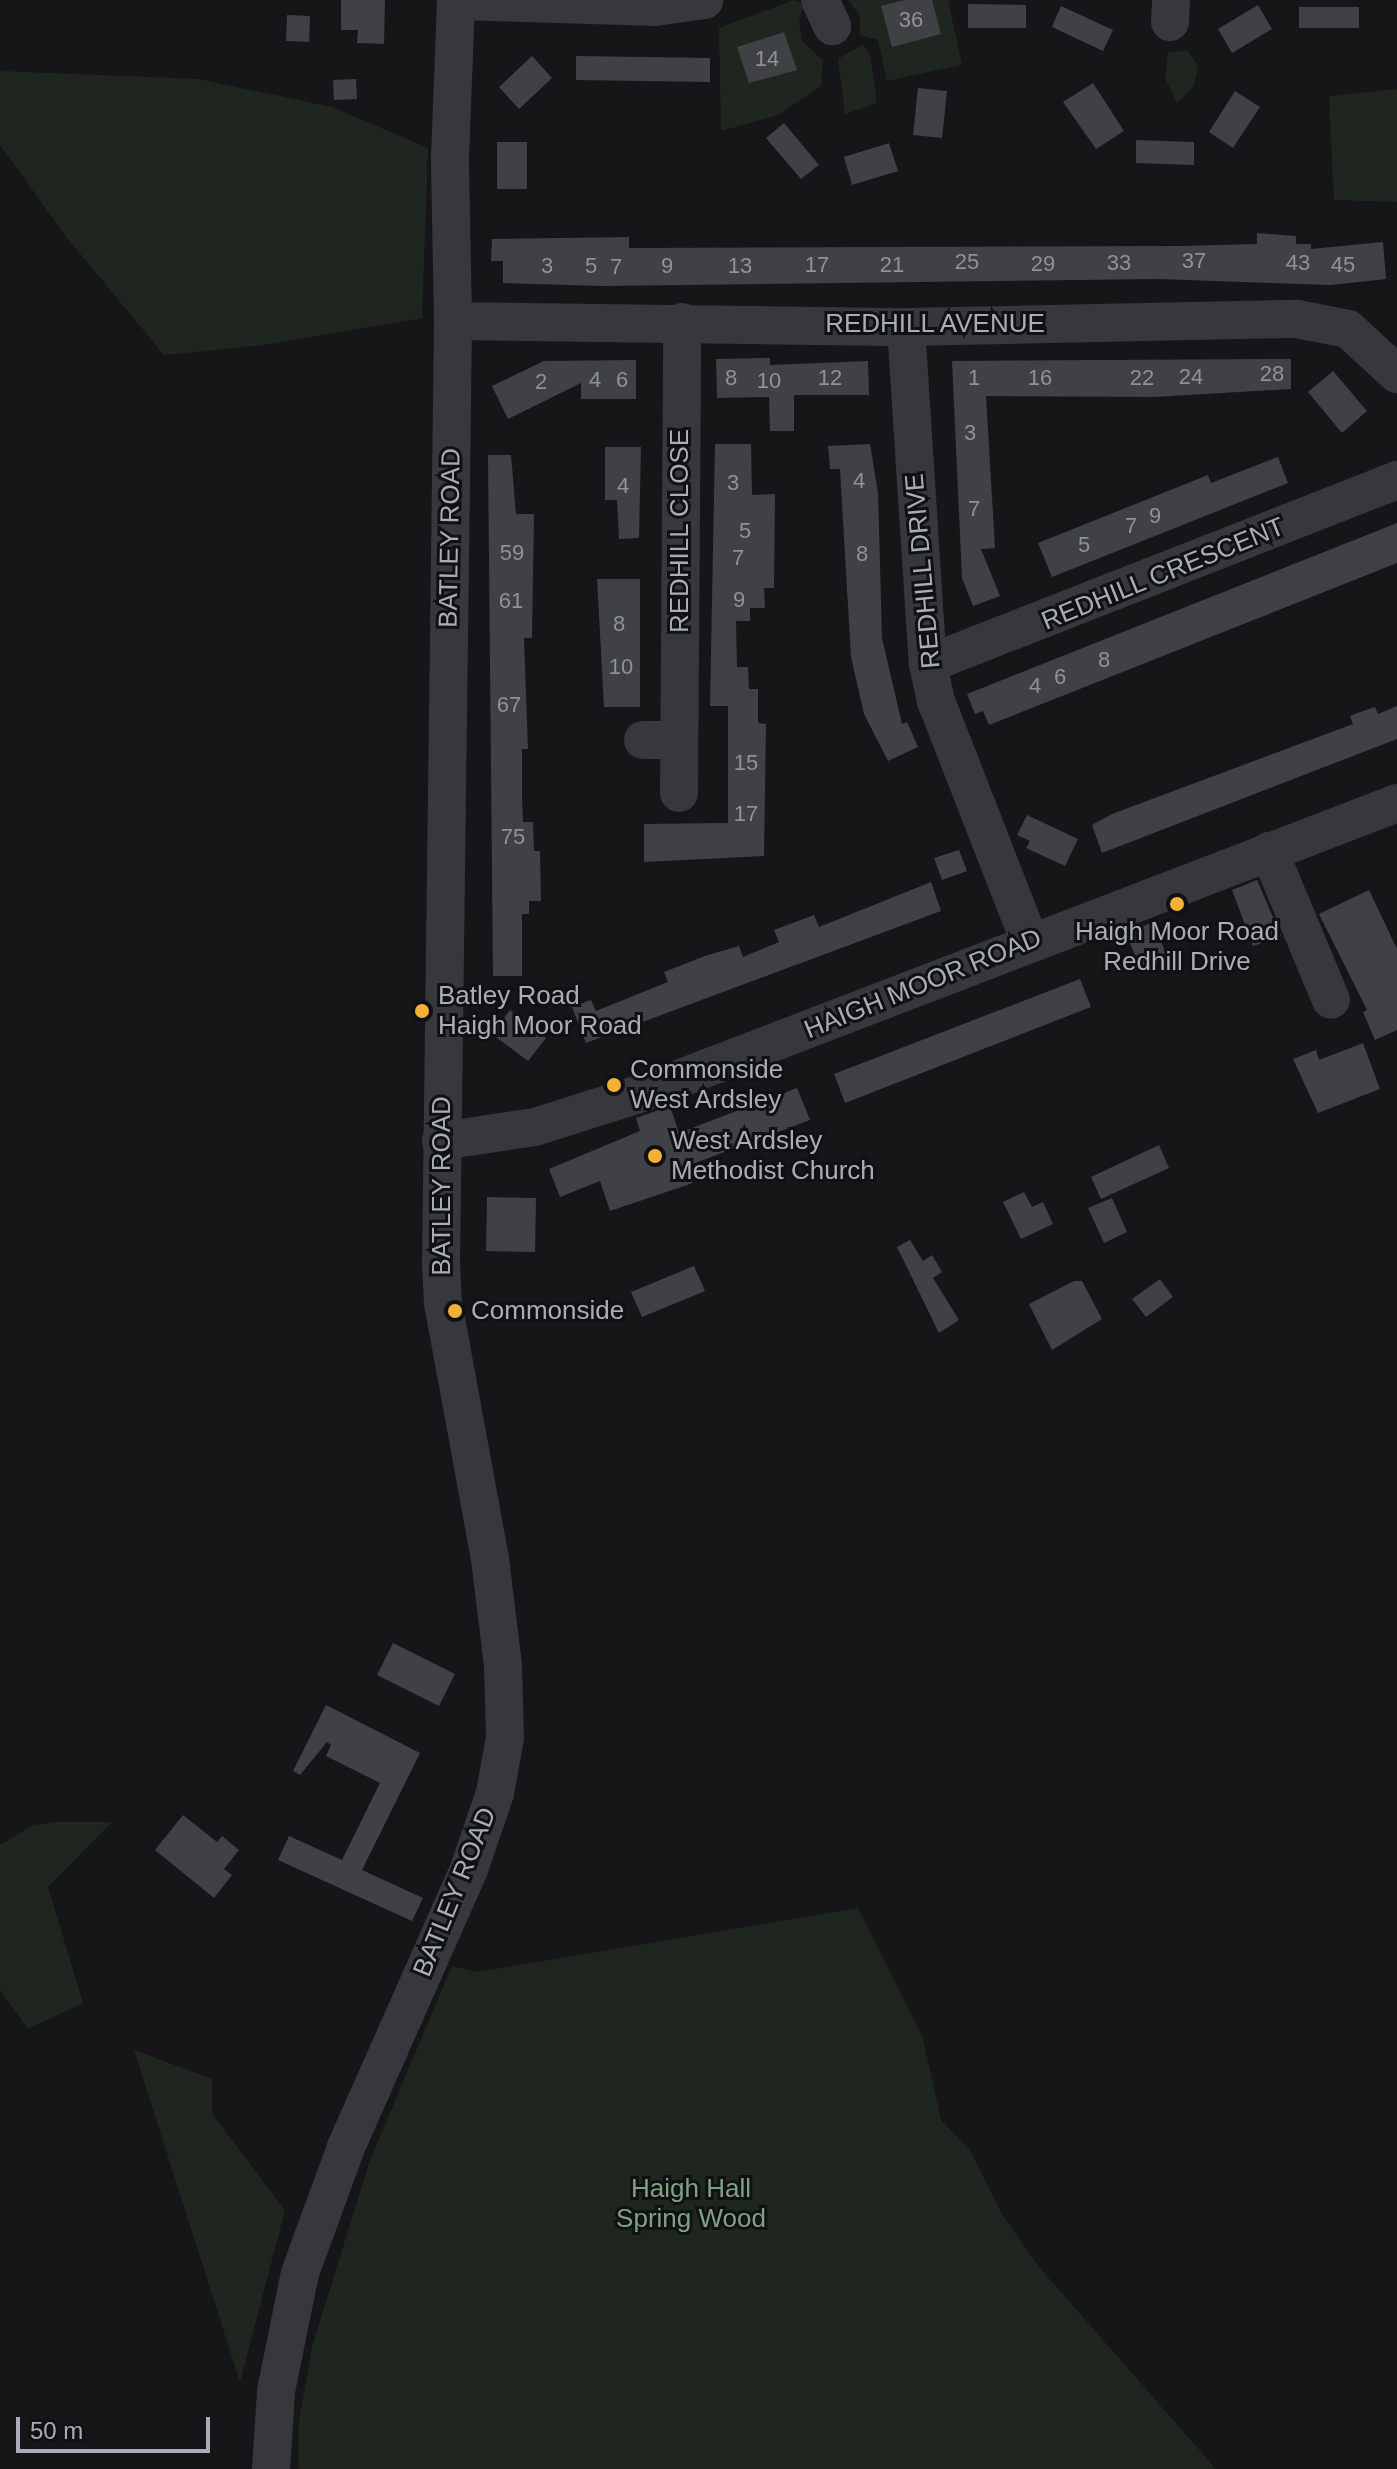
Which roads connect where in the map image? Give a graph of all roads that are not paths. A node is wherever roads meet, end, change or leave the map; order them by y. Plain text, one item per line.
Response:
1 (705, 0) edge
2 (456, 1) edge
3 (453, 321) junction
4 (682, 322) junction
5 (906, 327) junction
6 (1397, 374) edge
7 (1397, 480) edge
8 (928, 664) junction
9 (679, 793) dead end
10 (1397, 803) edge
11 (1269, 851) junction
12 (1030, 942) junction
13 (1331, 1000) dead end
14 (441, 1141) junction
15 (271, 2469) edge

1 - 2 street
2 - 3 street, BATLEY ROAD
3 - 4 street, REDHILL AVENUE
3 - 14 street, BATLEY ROAD
4 - 5 street, REDHILL AVENUE
4 - 9 street, REDHILL CLOSE
5 - 6 street, REDHILL AVENUE
5 - 8 street, REDHILL DRIVE
7 - 8 street, REDHILL CRESCENT
8 - 12 street, REDHILL DRIVE
10 - 11 street, HAIGH MOOR ROAD
11 - 12 street, HAIGH MOOR ROAD
11 - 13 street
12 - 14 street, HAIGH MOOR ROAD
14 - 15 street, BATLEY ROAD

